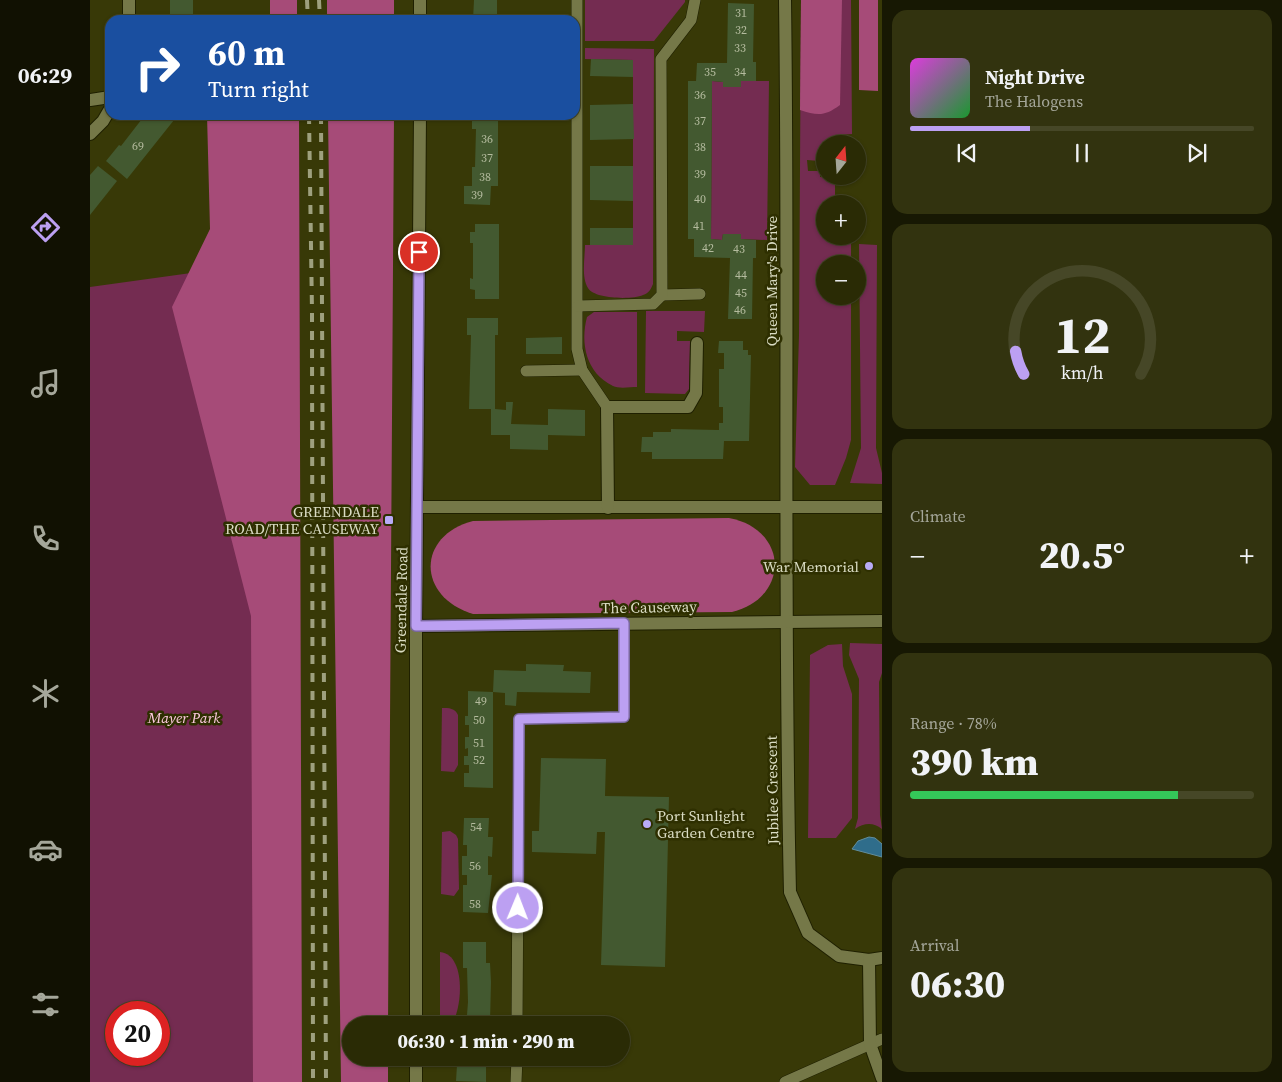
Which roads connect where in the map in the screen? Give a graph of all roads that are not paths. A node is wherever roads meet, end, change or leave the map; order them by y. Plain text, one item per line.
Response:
1 (129, 0) edge
2 (420, 0) edge
3 (577, 0) edge
4 (695, 0) edge
5 (785, 0) edge
6 (129, 15) edge
7 (420, 15) edge
8 (577, 15) edge
9 (105, 98) edge
10 (90, 100) edge
11 (105, 118) edge
12 (420, 120) edge
13 (577, 120) edge
14 (90, 134) edge
15 (700, 294) dead end
16 (662, 295) junction
17 (578, 306) junction
18 (697, 343) dead end
19 (582, 370) junction
20 (526, 371) dead end
21 (607, 406) junction
22 (418, 507) junction
23 (882, 507) edge
24 (608, 508) junction
25 (785, 508) junction
26 (786, 562) joint
27 (788, 621) junction
28 (882, 621) edge
29 (624, 623) junction
30 (416, 626) junction
31 (876, 959) edge
32 (416, 1016) edge
33 (517, 1016) edge
34 (882, 1039) edge
35 (870, 1044) junction
36 (416, 1066) edge
37 (517, 1066) edge
38 (882, 1078) edge
39 (416, 1082) edge
40 (516, 1082) edge
41 (785, 1082) edge

1 - 6 street
2 - 7 street
3 - 8 lane
4 - 16 lane
5 - 25 street, Queen Mary's Drive
9 - 10 street
11 - 14 street
12 - 22 street, Greendale Road
13 - 17 lane
15 - 16 lane
16 - 17 lane
17 - 19 lane
18 - 21 street
19 - 20 lane
19 - 21 lane
21 - 24 street
22 - 24 street
22 - 30 street, Greendale Road
23 - 25 street
24 - 25 street
25 - 26 street, Queen Mary's Drive
26 - 27 street, Jubilee Crescent
27 - 28 street, The Causeway
27 - 29 street, The Causeway
27 - 31 street, Jubilee Crescent
29 - 30 street, The Causeway
29 - 33 lane
30 - 32 street, Greendale Road
31 - 35 street
34 - 35 lane
35 - 38 street
35 - 41 lane
36 - 39 street
37 - 40 lane

